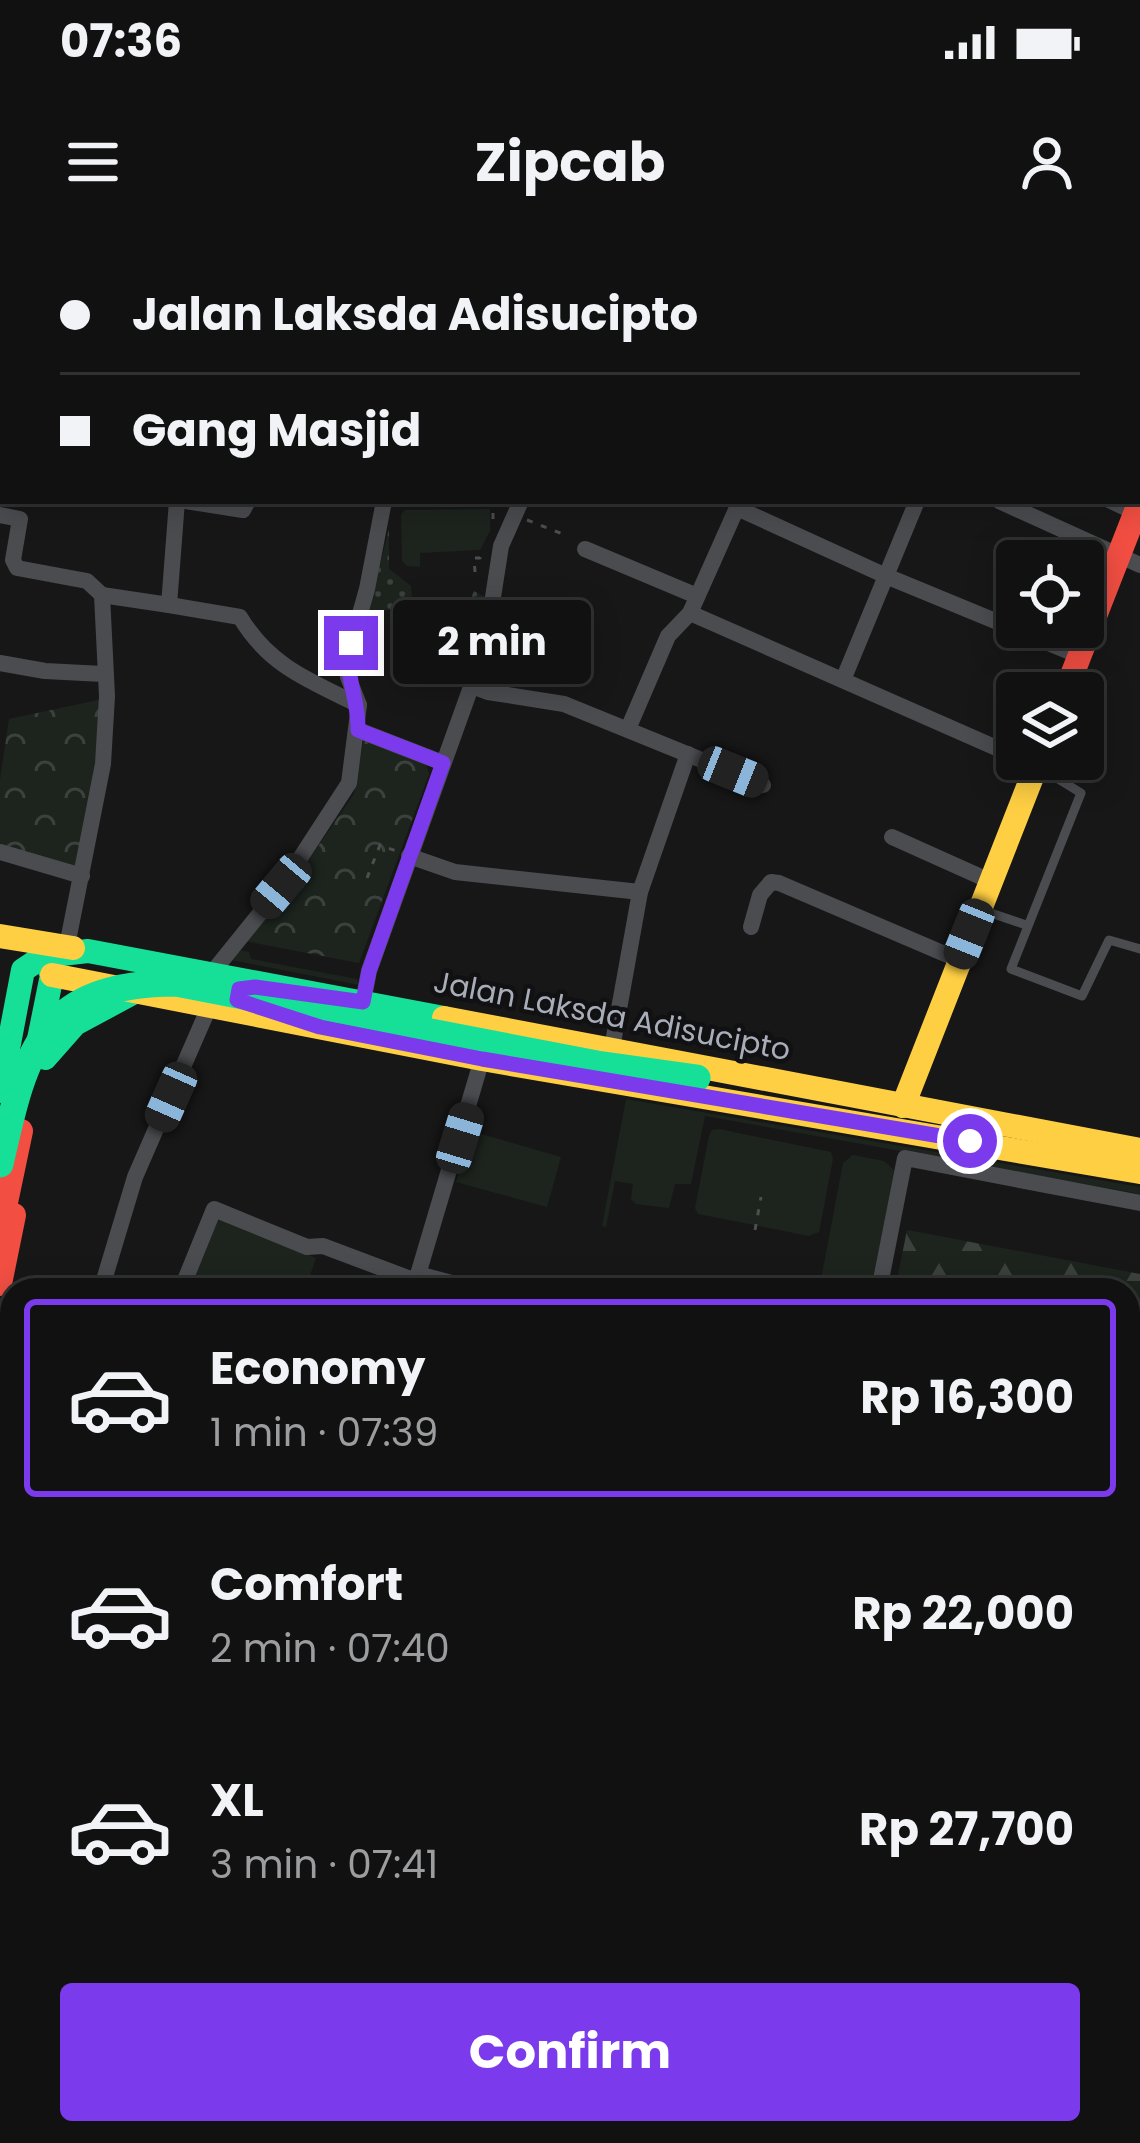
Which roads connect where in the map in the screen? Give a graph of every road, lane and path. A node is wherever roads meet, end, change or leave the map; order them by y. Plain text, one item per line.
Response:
1 (177, 504) edge
2 (207, 504) edge
3 (246, 504) edge
4 (383, 504) edge
5 (916, 504) edge
6 (1006, 504) edge
7 (739, 505) edge
8 (493, 508) dead end
9 (518, 508) edge
10 (1137, 509) edge
11 (22, 510) edge
12 (0, 515) edge
13 (493, 518) dead end
14 (565, 536) dead end
15 (585, 549) dead end
16 (1129, 560) edge
17 (886, 577) junction
18 (102, 596) junction
19 (693, 604) junction
20 (169, 605) junction
21 (1080, 656) junction
22 (0, 662) edge
23 (1074, 672) edge
24 (103, 674) junction
25 (843, 680) junction
26 (472, 686) junction
27 (359, 705) junction
28 (628, 729) junction
29 (358, 730) junction
30 (996, 746) edge
31 (688, 754) junction
32 (443, 763) junction
33 (1023, 780) edge
34 (1061, 780) edge
35 (763, 784) dead end
36 (892, 837) dead end
37 (0, 851) edge
38 (403, 854) junction
39 (82, 876) junction
40 (368, 878) dead end
41 (990, 881) junction
42 (640, 892) junction
43 (980, 909) junction
44 (1026, 925) junction
45 (751, 926) dead end
46 (1140, 949) edge
47 (39, 954) edge
48 (959, 960) junction
49 (211, 974) junction
50 (140, 989) junction
51 (326, 995) junction
52 (363, 1002) junction
53 (210, 1005) junction
54 (0, 1022) edge
55 (320, 1027) junction
56 (612, 1048) junction
57 (482, 1059) junction
58 (8, 1080) edge
59 (847, 1096) junction
60 (903, 1106) junction
61 (21, 1130) junction
62 (1140, 1150) edge
63 (1140, 1172) edge
64 (5, 1176) edge
65 (761, 1197) dead end
66 (1140, 1203) edge
67 (754, 1230) dead end
68 (0, 1231) edge
69 (1, 1278) edge
70 (105, 1278) edge
71 (186, 1278) edge
72 (406, 1278) edge
73 (417, 1278) edge
74 (881, 1278) edge

1 - 20 street
2 - 3 street
4 - 27 street
5 - 17 street
6 - 16 street
7 - 17 street
7 - 19 street
8 - 13 path
9 - 14 path
9 - 26 street
10 - 16 main road
11 - 12 street
11 - 18 street
15 - 19 street
16 - 21 main road
17 - 21 street
17 - 25 street
18 - 20 street
18 - 24 street
19 - 25 street
19 - 28 street
20 - 27 street
21 - 23 main road
22 - 24 street
24 - 39 street
25 - 30 street
26 - 28 street
26 - 32 street
27 - 29 street
28 - 31 street
29 - 32 street
29 - 49 street
31 - 35 street
31 - 42 street
32 - 38 street
33 - 41 main road
34 - 44 lane
36 - 41 street
37 - 39 street
38 - 40 path
38 - 42 street
38 - 52 street
39 - 47 street
41 - 43 main road
42 - 56 street
43 - 44 lane
43 - 48 main road
44 - 46 lane
45 - 48 street
47 - 49 main road, Jalan Laksda Adisucipto
47 - 50 main road, Jalan Laksda Adisucipto
47 - 58 main road
48 - 60 main road
49 - 51 main road, Jalan Laksda Adisucipto
50 - 53 main road, Jalan Laksda Adisucipto
50 - 58 main road
51 - 52 main road, Jalan Laksda Adisucipto
51 - 55 main road
52 - 56 main road, Jalan Laksda Adisucipto
53 - 55 main road, Jalan Laksda Adisucipto
53 - 70 street
54 - 58 main road
55 - 57 main road, Jalan Laksda Adisucipto
56 - 59 main road, Jalan Laksda Adisucipto
57 - 63 main road, Jalan Laksda Adisucipto
57 - 73 street
58 - 61 main road
59 - 60 main road, Jalan Laksda Adisucipto
59 - 64 main road, bridge
60 - 62 main road, Jalan Laksda Adisucipto
61 - 64 main road
61 - 69 main road
64 - 68 main road
65 - 67 path
66 - 74 street
71 - 72 street

